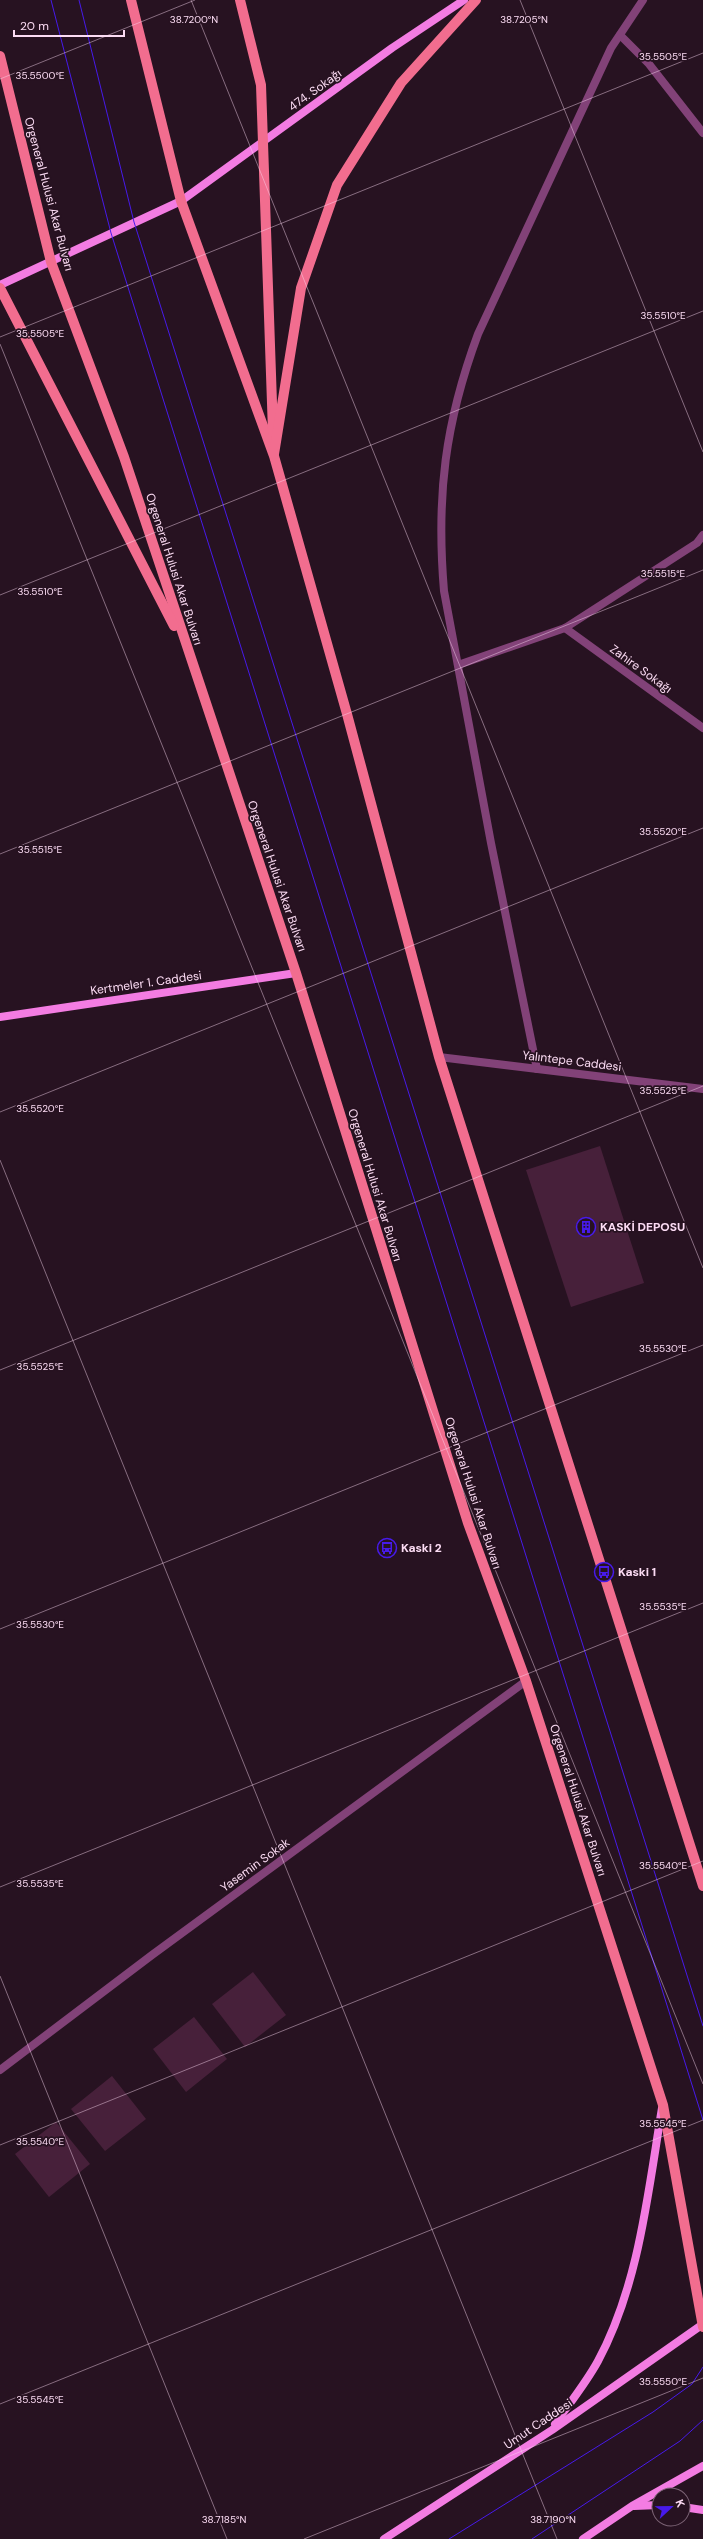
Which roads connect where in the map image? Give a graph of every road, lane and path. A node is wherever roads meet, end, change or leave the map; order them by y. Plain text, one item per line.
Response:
1 (131, 0) edge
2 (240, 0) edge
3 (464, 0) edge
4 (476, 0) edge
5 (643, 0) edge
6 (620, 35) junction
7 (0, 56) edge
8 (703, 133) edge
9 (263, 141) junction
10 (181, 200) junction
11 (51, 262) junction
12 (0, 287) edge
13 (274, 456) junction
14 (703, 535) edge
15 (565, 628) junction
16 (188, 652) junction
17 (458, 666) junction
18 (703, 728) edge
19 (296, 973) junction
20 (0, 1017) edge
21 (438, 1057) junction
22 (537, 1069) junction
23 (703, 1089) edge
24 (526, 1681) junction
25 (703, 1886) edge
26 (0, 2070) edge
27 (663, 2105) junction
28 (703, 2325) edge
29 (552, 2430) junction
30 (703, 2466) edge
31 (651, 2505) edge
32 (632, 2506) junction
33 (691, 2508) edge
34 (703, 2510) edge
35 (384, 2539) edge
36 (583, 2539) edge

1 - 10 main road
2 - 9 main road
3 - 9 street, 474. Sokağı
4 - 13 main road
5 - 6 street
6 - 8 street
6 - 17 street
7 - 11 main road, Orgeneral Hulusi Akar Bulvarı
9 - 10 street, 474. Sokağı
9 - 13 main road
10 - 11 street, 474. Sokağı
10 - 13 main road
11 - 12 street, 474. Sokağı
11 - 16 main road, Orgeneral Hulusi Akar Bulvarı
12 - 16 main road
13 - 21 main road
14 - 15 street
15 - 17 street
15 - 18 street, Zahire Sokağı
16 - 19 main road, Orgeneral Hulusi Akar Bulvarı
17 - 22 street
19 - 20 street, Kertmeler 1. Caddesi
19 - 24 main road, Orgeneral Hulusi Akar Bulvarı
21 - 22 street, Yalıntepe Caddesi
21 - 25 main road
22 - 23 street, Yalıntepe Caddesi
24 - 26 street, Yasemin Sokak
24 - 27 main road, Orgeneral Hulusi Akar Bulvarı
27 - 28 main road, Orgeneral Hulusi Akar Bulvarı
27 - 29 street
28 - 29 street, Umut Caddesi
29 - 35 street, Umut Caddesi
30 - 32 street
31 - 32 street
32 - 36 street
33 - 34 street

